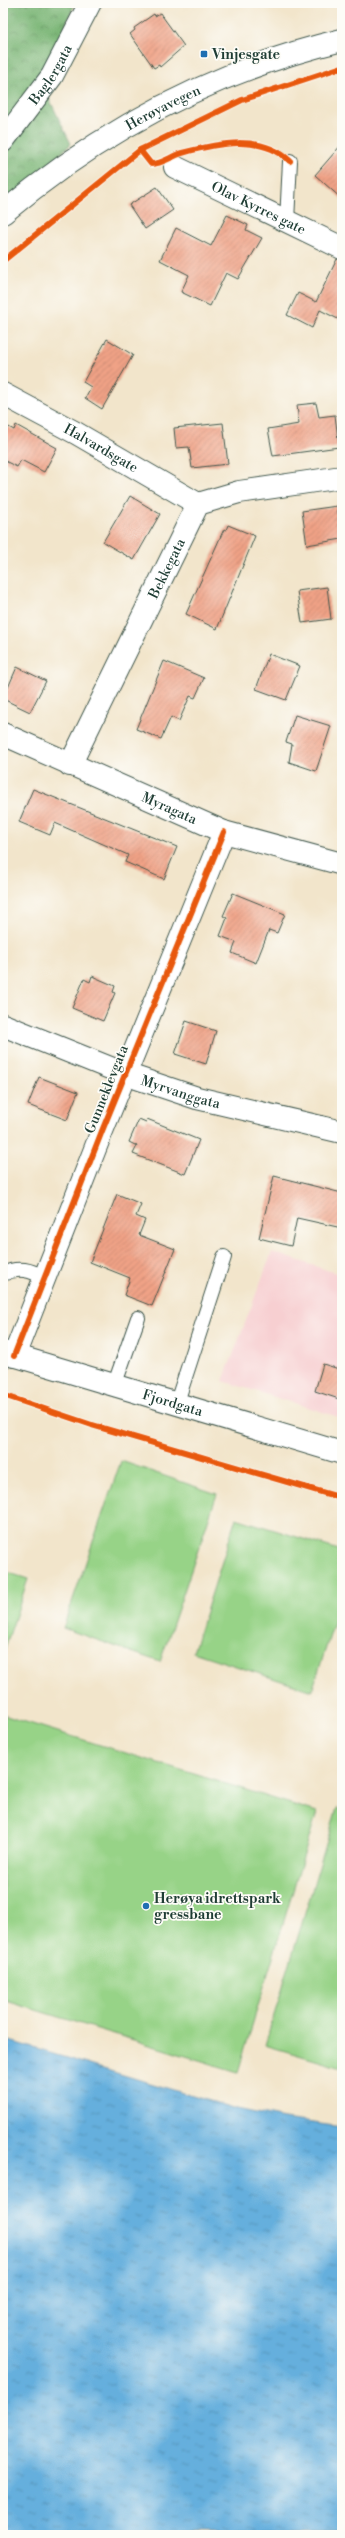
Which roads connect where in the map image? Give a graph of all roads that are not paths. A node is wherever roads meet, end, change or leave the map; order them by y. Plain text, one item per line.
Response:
1 (90, 3) edge
2 (342, 40) edge
3 (3, 141) edge
4 (290, 161) dead end
5 (175, 167) dead end
6 (3, 213) edge
7 (287, 221) junction
8 (342, 248) edge
9 (3, 394) edge
10 (342, 477) edge
11 (198, 504) junction
12 (3, 734) edge
13 (70, 765) junction
14 (224, 832) junction
15 (342, 864) edge
16 (3, 1025) edge
17 (125, 1074) junction
18 (342, 1132) edge
19 (224, 1257) dead end
20 (3, 1274) edge
21 (45, 1278) junction
22 (138, 1318) dead end
23 (8, 1354) edge
24 (114, 1386) junction
25 (176, 1405) junction
26 (342, 1453) edge

1 - 3 main road, Baglergata
2 - 6 main road, Herøyavegen
4 - 7 lane
5 - 7 main road, Olav Kyrres gate
7 - 8 main road, Olav Kyrres gate
9 - 11 main road, Halvardsgate
10 - 11 main road
11 - 13 main road, Bekkegata
12 - 13 main road, Myragata
13 - 14 main road, Myragata
14 - 15 main road, Myragata
14 - 17 main road, Gunneklevgata
16 - 17 main road, Myrvanggata
17 - 18 main road, Myrvanggata
17 - 21 main road, Gunneklevgata
19 - 25 lane
20 - 21 lane
21 - 23 main road, Gunneklevgata
22 - 24 lane
23 - 24 main road, Fjordgata
24 - 25 main road, Fjordgata
25 - 26 main road, Fjordgata

